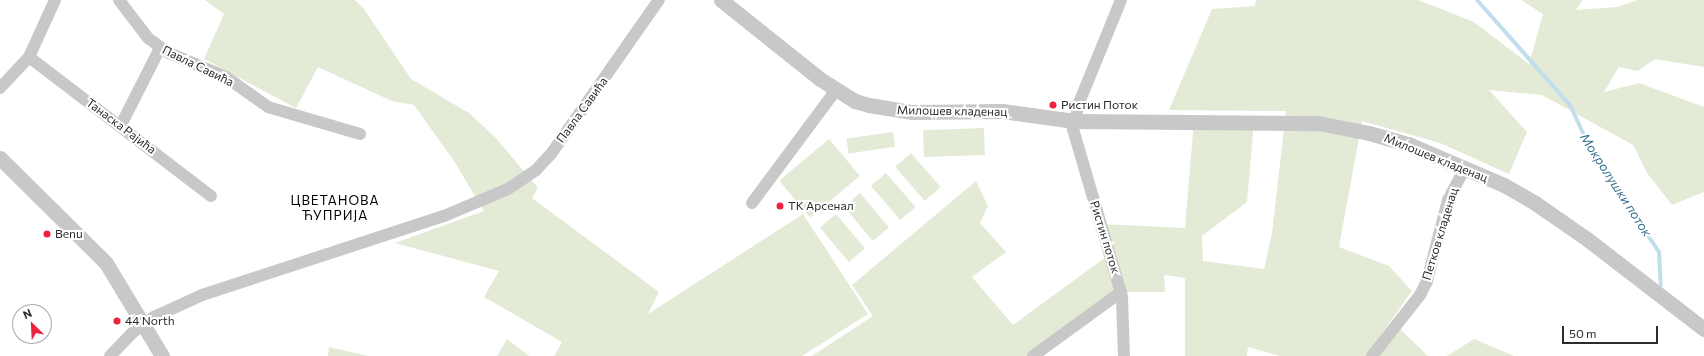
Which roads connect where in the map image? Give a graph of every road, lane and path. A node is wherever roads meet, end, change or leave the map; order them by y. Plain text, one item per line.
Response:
1 (55, 0) edge
2 (119, 0) edge
3 (659, 0) edge
4 (721, 0) edge
5 (1121, 0) edge
6 (160, 48) junction
7 (29, 57) junction
8 (0, 88) edge
9 (836, 90) junction
10 (1074, 121) junction
11 (121, 125) junction
12 (360, 134) dead end
13 (0, 158) edge
14 (1465, 168) junction
15 (211, 196) dead end
16 (752, 204) dead end
17 (1121, 292) junction
18 (144, 324) junction
19 (1704, 329) edge
20 (110, 356) edge
21 (162, 356) edge
22 (1033, 356) edge
23 (1124, 356) edge
24 (1372, 356) edge

1 - 7 street
2 - 6 street, Павла Савића
3 - 18 street, Павла Савића
4 - 9 street, Милошев кладенац
5 - 10 street
6 - 11 street
6 - 12 street, Павла Савића
7 - 8 street
7 - 11 street, Танаска Рајића
9 - 10 street, Милошев кладенац
9 - 16 street
10 - 14 street, Милошев кладенац
10 - 17 street, Ристин поток
11 - 15 street, Танаска Рајића
13 - 18 street
14 - 19 street, Милошев кладенац
14 - 24 street, Петков кладенац
17 - 22 street
17 - 23 street, Ристин поток
18 - 20 street, Павла Савића
18 - 21 street

